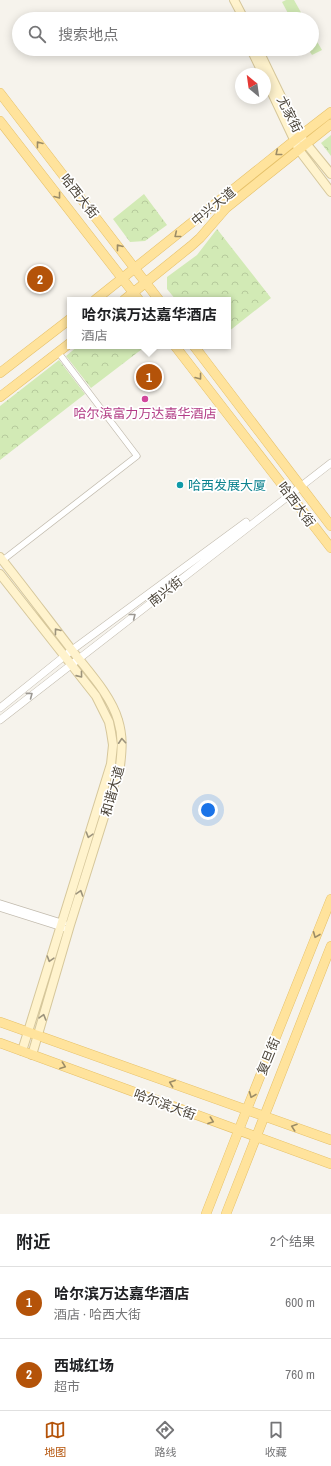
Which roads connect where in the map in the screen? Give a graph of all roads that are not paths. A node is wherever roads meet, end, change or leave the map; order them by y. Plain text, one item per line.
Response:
1 (229, 0) edge
2 (234, 0) edge
3 (235, 12) edge
4 (240, 12) edge
5 (255, 56) edge
6 (261, 56) edge
7 (260, 68) edge
8 (271, 89) edge
9 (0, 93) edge
10 (331, 112) edge
11 (0, 121) edge
12 (331, 124) edge
13 (298, 138) junction
14 (307, 143) junction
15 (299, 150) junction
16 (331, 174) edge
17 (331, 192) edge
18 (135, 268) junction
19 (122, 280) junction
20 (146, 283) junction
21 (136, 296) edge
22 (99, 297) edge
23 (157, 297) edge
24 (67, 321) edge
25 (67, 345) edge
26 (177, 349) edge
27 (196, 349) edge
28 (58, 352) junction
29 (0, 373) edge
30 (0, 397) edge
31 (331, 458) edge
32 (331, 464) edge
33 (298, 485) junction
34 (289, 493) junction
35 (331, 526) edge
36 (331, 548) edge
37 (1, 558) edge
38 (1, 578) edge
39 (72, 650) junction
40 (65, 656) junction
41 (78, 658) junction
42 (71, 664) junction
43 (0, 708) edge
44 (0, 720) edge
45 (331, 899) edge
46 (0, 903) edge
47 (0, 908) edge
48 (61, 925) junction
49 (69, 928) junction
50 (331, 946) edge
51 (0, 1022) edge
52 (28, 1031) junction
53 (38, 1035) junction
54 (0, 1043) edge
55 (22, 1051) junction
56 (32, 1055) junction
57 (246, 1109) junction
58 (264, 1116) junction
59 (238, 1131) junction
60 (256, 1137) junction
61 (331, 1140) edge
62 (331, 1164) edge
63 (206, 1214) edge
64 (226, 1214) edge

1 - 3 main road
2 - 4 main road
5 - 7 main road
6 - 13 main road, 尤家街
8 - 13 main road, 尤家街
18 -> 9 main road, 哈西大街
10 - 13 main road, 中兴大道
11 -> 19 main road, 哈西大街
12 - 14 main road, 中兴大道
13 - 14 main road, 尤家街
13 - 15 main road, 尤家街
13 -> 18 main road, 中兴大道
14 - 15 main road, 中兴大道
14 - 16 main road, 尤家街
15 - 17 main road, 尤家街
15 - 20 main road, 中兴大道
18 - 19 main road, 中兴大道
18 - 20 main road, 哈西大街
19 - 21 main road, 哈西大街
19 - 22 main road, 中兴大道
20 - 21 main road, 中兴大道
20 - 23 main road, 哈西大街
24 - 29 main road
25 - 28 main road
26 -> 34 main road, 哈西大街
27 - 33 main road, 哈西大街
28 - 30 main road
28 - 37 street
31 - 33 street, 南兴街
32 - 33 street, 南兴街
33 - 34 street, 南兴街
33 - 35 main road, 哈西大街
34 - 36 main road, 哈西大街
34 - 39 street, 南兴街
41 -> 34 street, 南兴街
39 -> 37 main road, 和谐大道
38 - 40 main road, 和谐大道
39 - 40 street, 南兴街
39 - 41 main road, 和谐大道
40 - 42 main road, 和谐大道
40 - 43 street, 南兴街
41 - 42 street, 南兴街
49 -> 41 main road, 和谐大道
44 -> 42 street, 南兴街
42 -> 48 main road, 和谐大道
45 -> 57 main road, 复旦街
46 - 48 street
47 - 48 street
48 - 49 street
48 -> 52 main road, 和谐大道
53 -> 49 main road, 和谐大道
50 - 58 main road, 复旦街
51 - 52 main road, 哈尔滨大街
52 - 53 main road, 哈尔滨大街
52 - 55 main road, 和谐大道
53 - 56 main road, 和谐大道
57 -> 53 main road, 哈尔滨大街
54 - 55 main road, 哈尔滨大街
55 - 56 main road, 哈尔滨大街
56 -> 59 main road, 哈尔滨大街
57 - 58 main road, 哈尔滨大街
57 - 59 main road, 复旦街
58 - 60 main road, 复旦街
61 -> 58 main road, 哈尔滨大街
59 - 60 main road, 哈尔滨大街
59 - 63 main road, 复旦街
60 - 62 main road, 哈尔滨大街
60 - 64 main road, 复旦街

